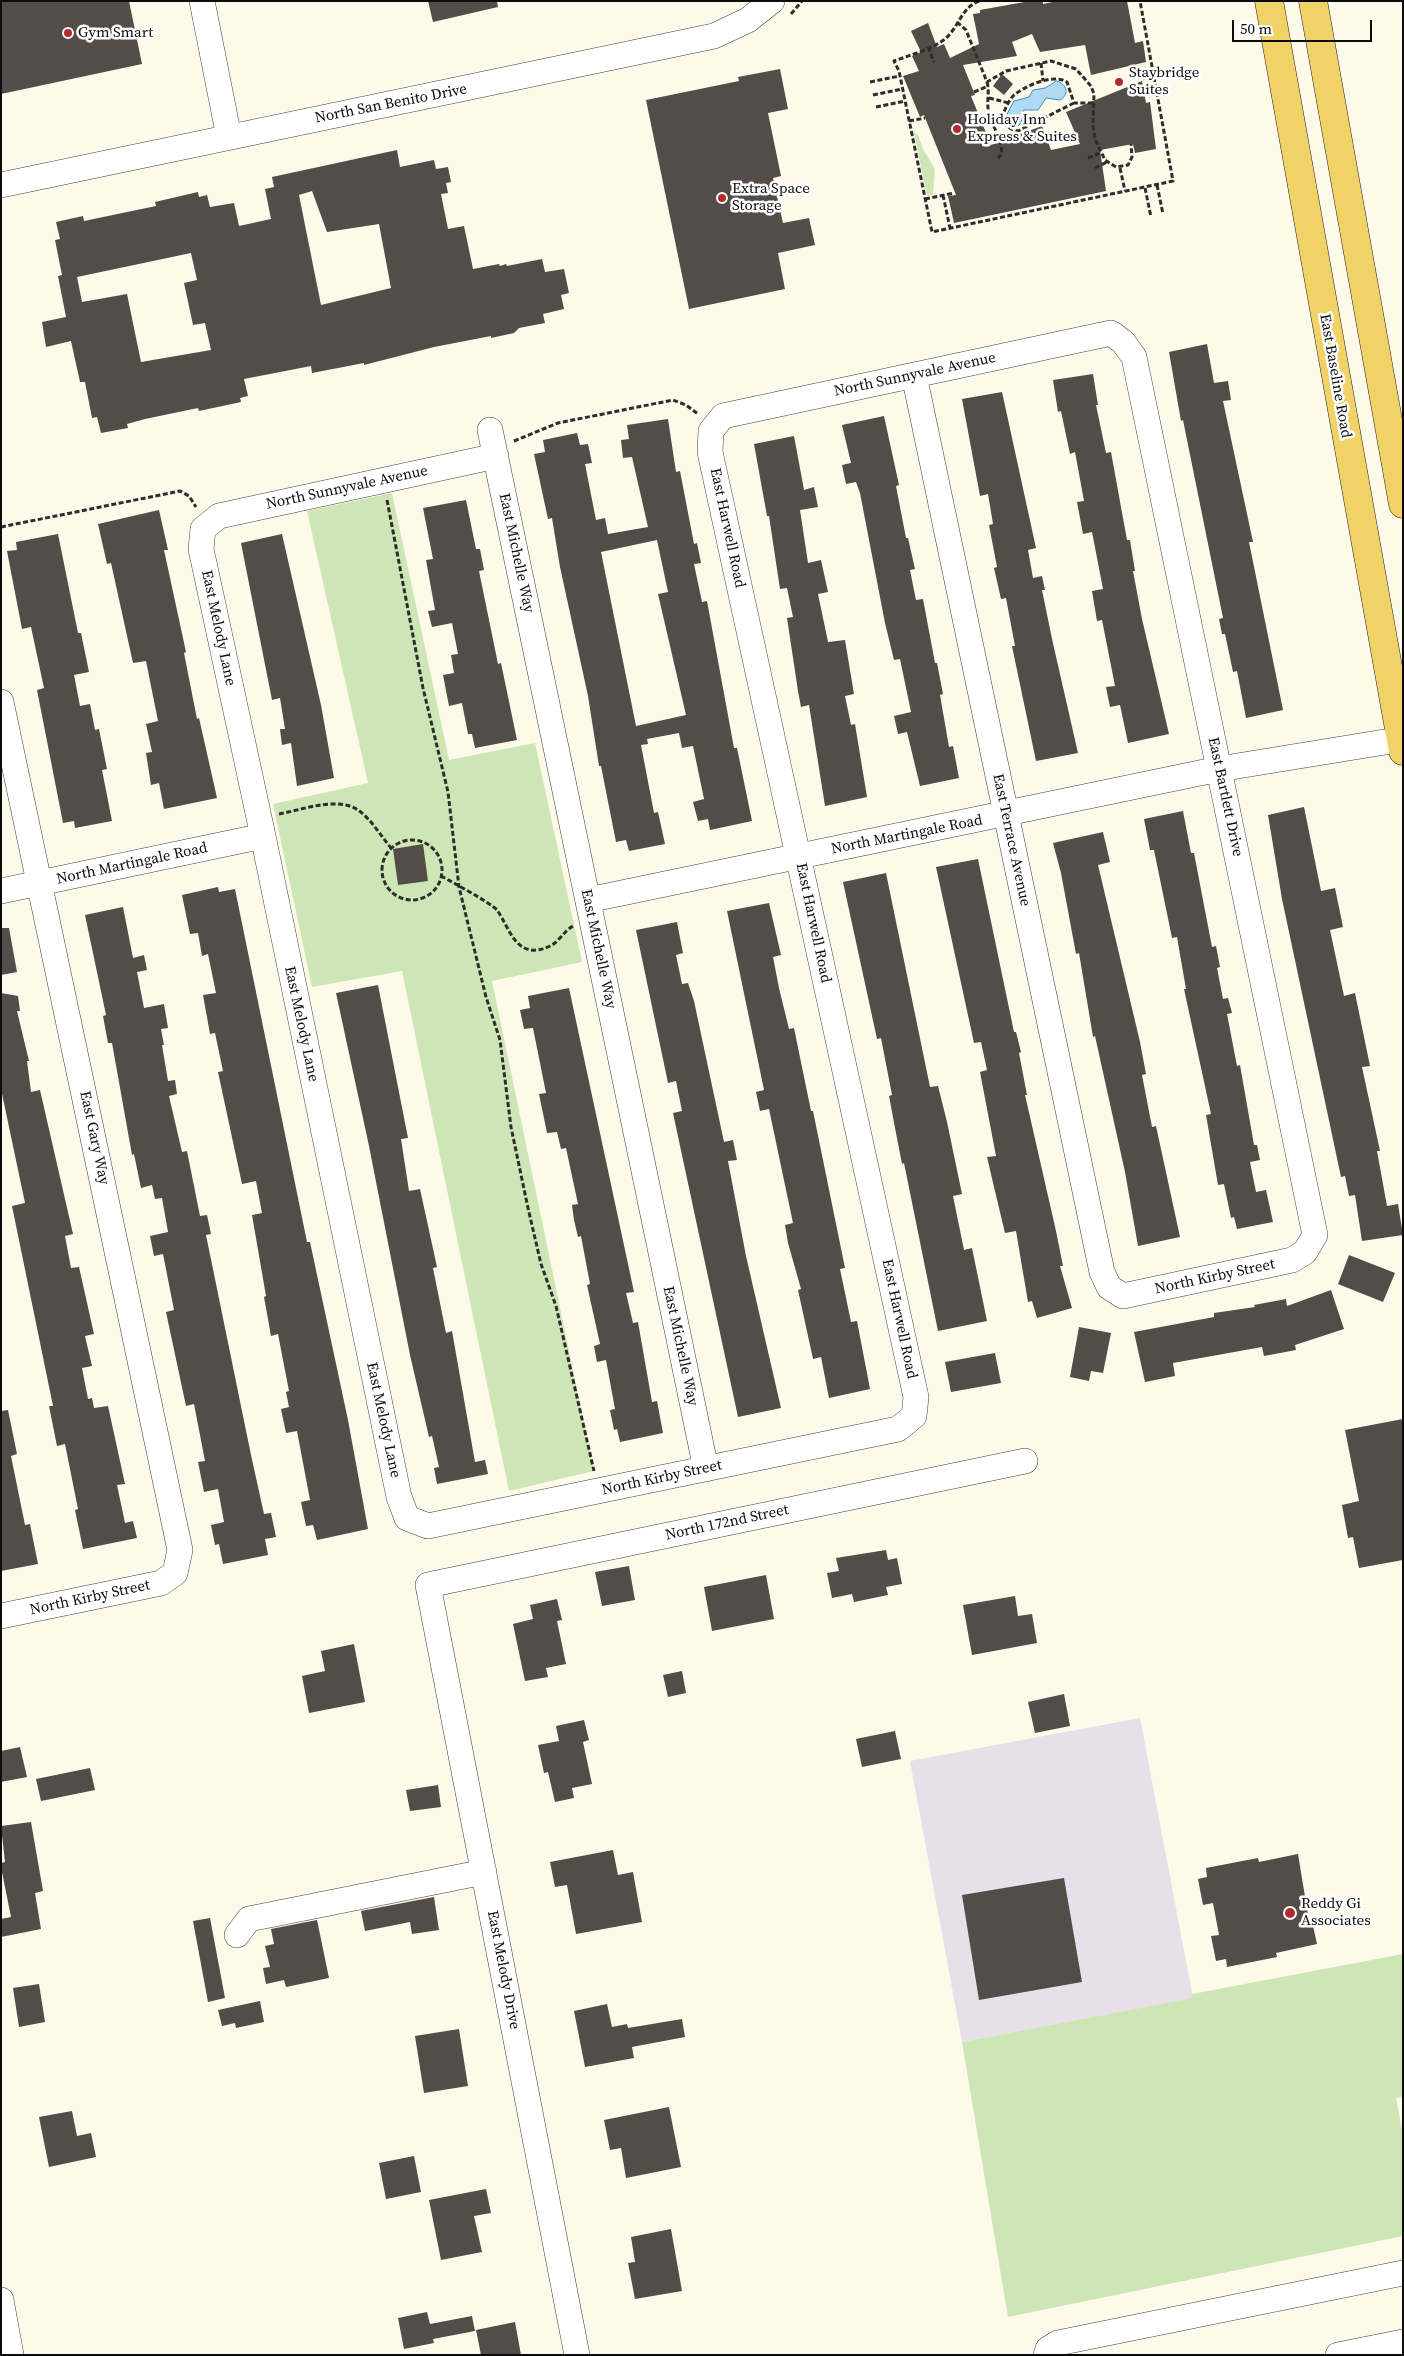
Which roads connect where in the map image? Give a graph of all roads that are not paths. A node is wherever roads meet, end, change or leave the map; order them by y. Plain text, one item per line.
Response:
1 (202, 1) edge
2 (772, 1) edge
3 (1269, 1) edge
4 (1314, 1) edge
5 (230, 137) junction
6 (1, 185) edge
7 (1354, 232) junction
8 (1311, 241) junction
9 (1123, 342) joint
10 (914, 375) junction
11 (490, 430) dead end
12 (711, 431) joint
13 (496, 456) junction
14 (1403, 504) edge
15 (206, 526) joint
16 (1, 702) edge
17 (1402, 743) edge
18 (1219, 769) junction
19 (1006, 815) junction
20 (261, 827) junction
21 (798, 856) junction
22 (41, 882) junction
23 (1, 891) edge
24 (590, 910) junction
25 (1305, 1252) joint
26 (1123, 1296) joint
27 (914, 1416) joint
28 (1025, 1461) dead end
29 (706, 1469) junction
30 (407, 1518) joint
31 (175, 1573) joint
32 (428, 1586) joint
33 (1, 1616) edge
34 (484, 1872) junction
35 (237, 1935) dead end
36 (1403, 2273) edge
37 (1, 2300) edge
38 (1403, 2342) edge
39 (11, 2355) edge
40 (577, 2355) edge
41 (1046, 2355) edge
42 (1338, 2355) edge

1 - 5 street
2 - 5 street, North San Benito Drive
3 - 8 main road, East Baseline Road
4 - 7 main road
5 - 6 street, North San Benito Drive
7 - 8 main road
7 - 14 main road
8 - 17 main road, East Baseline Road
9 - 10 street, North Sunnyvale Avenue
9 - 18 street, East Bartlett Drive
10 - 12 street, North Sunnyvale Avenue
10 - 19 street, East Terrace Avenue
11 - 13 street, East Michelle Way
12 - 21 street, East Harwell Road
13 - 15 street, North Sunnyvale Avenue
13 - 24 street, East Michelle Way
15 - 20 street, East Melody Lane
16 - 22 street, East Gary Way
17 - 18 street, North Martingale Road
18 - 19 street, North Martingale Road
18 - 25 street, East Bartlett Drive
19 - 21 street, North Martingale Road
19 - 26 street, East Terrace Avenue
20 - 22 street, North Martingale Road
20 - 30 street, East Melody Lane
21 - 24 street, North Martingale Road
21 - 27 street, East Harwell Road
22 - 23 street, North Martingale Road
22 - 31 street, East Gary Way
24 - 29 street, East Michelle Way
25 - 26 street, North Kirby Street
27 - 29 street, North Kirby Street
28 - 32 street, North 172nd Street
29 - 30 street, North Kirby Street
31 - 33 street, North Kirby Street
32 - 34 street, East Melody Drive
34 - 35 street
34 - 40 street, East Melody Drive
36 - 41 street
37 - 39 street
38 - 42 street

